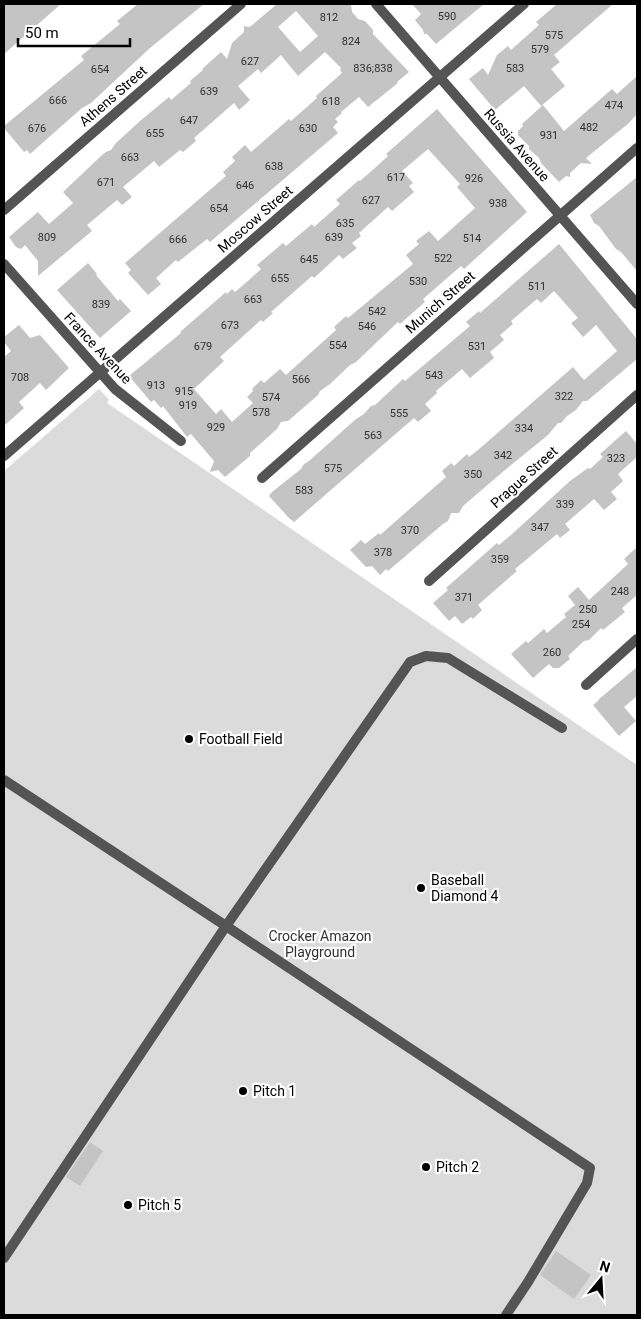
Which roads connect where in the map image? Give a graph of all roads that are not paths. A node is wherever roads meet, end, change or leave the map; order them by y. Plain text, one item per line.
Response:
1 (240, 4) edge
2 (376, 4) edge
3 (524, 4) edge
4 (440, 77) junction
5 (637, 148) edge
6 (4, 210) edge
7 (560, 215) junction
8 (4, 264) edge
9 (637, 304) edge
10 (99, 373) junction
11 (637, 394) edge
12 (181, 441) dead end
13 (4, 456) edge
14 (262, 478) dead end
15 (429, 581) dead end
16 (637, 639) edge
17 (586, 685) dead end
18 (562, 728) dead end
19 (4, 780) edge
20 (226, 926) junction
21 (4, 1258) edge
22 (506, 1315) edge

1 - 6 street, Athens Street
2 - 4 street, Russia Avenue
3 - 4 street, Moscow Street
4 - 7 street, Russia Avenue
4 - 10 street, Moscow Street
5 - 7 street, Munich Street
7 - 9 street, Russia Avenue
7 - 14 street, Munich Street
8 - 10 street, France Avenue
10 - 12 street, France Avenue
10 - 13 street, Moscow Street
11 - 15 street, Prague Street
16 - 17 street
18 - 20 street
19 - 20 street
20 - 21 street
20 - 22 street

